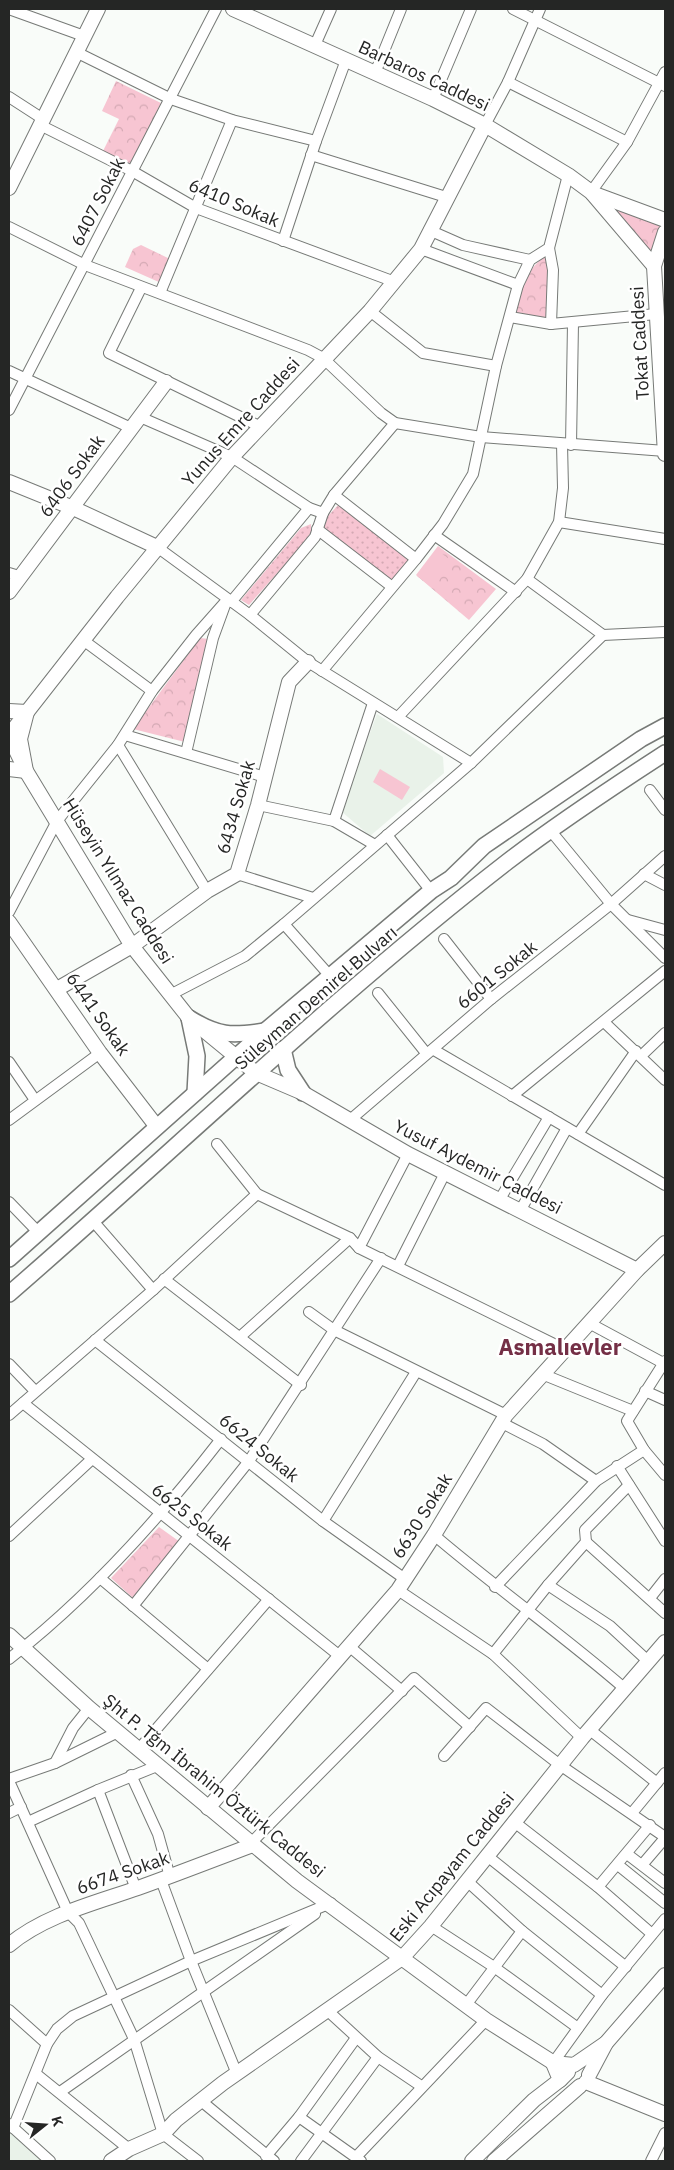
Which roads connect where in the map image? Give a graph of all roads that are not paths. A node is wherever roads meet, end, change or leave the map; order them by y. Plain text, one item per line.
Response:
1 (9, 9) edge
2 (98, 9) edge
3 (216, 9) edge
4 (233, 9) edge
5 (331, 9) edge
6 (401, 9) edge
7 (471, 9) edge
8 (513, 9) edge
9 (540, 9) edge
10 (535, 19) junction
11 (84, 36) junction
12 (315, 45) junction
13 (76, 52) junction
14 (346, 60) junction
15 (665, 72) edge
16 (375, 73) junction
17 (508, 82) junction
18 (662, 85) edge
19 (9, 97) edge
20 (171, 98) junction
21 (433, 99) junction
22 (232, 120) junction
23 (42, 122) junction
24 (485, 125) junction
25 (316, 141) junction
26 (627, 142) junction
27 (311, 155) junction
28 (132, 171) junction
29 (568, 174) junction
30 (9, 188) edge
31 (591, 192) junction
32 (446, 197) junction
33 (196, 208) junction
34 (665, 220) edge
35 (9, 227) edge
36 (429, 230) junction
37 (665, 232) edge
38 (283, 241) junction
39 (549, 248) junction
40 (421, 249) junction
41 (530, 260) junction
42 (85, 265) junction
43 (654, 266) junction
44 (395, 282) junction
45 (518, 285) junction
46 (141, 288) junction
47 (160, 293) junction
48 (370, 311) junction
49 (656, 314) junction
50 (510, 317) junction
51 (573, 323) junction
52 (551, 324) junction
53 (661, 328) edge
54 (323, 358) junction
55 (496, 366) junction
56 (9, 371) edge
57 (25, 376) junction
58 (166, 382) junction
59 (9, 410) edge
60 (140, 417) junction
61 (395, 423) junction
62 (259, 426) junction
63 (131, 428) junction
64 (481, 437) junction
65 (566, 445) junction
66 (665, 452) edge
67 (232, 456) junction
68 (9, 482) edge
69 (334, 496) junction
70 (73, 508) junction
71 (308, 508) junction
72 (322, 513) junction
73 (559, 522) junction
74 (317, 529) junction
75 (434, 535) junction
76 (665, 540) edge
77 (157, 547) junction
78 (416, 559) junction
79 (14, 574) edge
80 (527, 579) junction
81 (391, 586) junction
82 (9, 592) edge
83 (516, 592) junction
84 (229, 601) junction
85 (250, 615) junction
86 (665, 632) edge
87 (603, 635) junction
88 (83, 640) junction
89 (308, 662) junction
90 (322, 670) junction
91 (152, 691) junction
92 (373, 703) junction
93 (9, 711) edge
94 (27, 712) junction
95 (398, 717) junction
96 (665, 726) edge
97 (125, 735) junction
98 (9, 736) edge
99 (118, 745) junction
100 (186, 753) junction
101 (665, 753) edge
102 (471, 763) junction
103 (9, 769) edge
104 (26, 771) junction
105 (265, 777) junction
106 (650, 790) dead end
107 (258, 805) junction
108 (665, 810) edge
109 (57, 821) junction
110 (334, 821) junction
111 (550, 830) junction
112 (387, 835) junction
113 (375, 845) junction
114 (665, 858) edge
115 (237, 874) junction
116 (644, 874) junction
117 (665, 885) edge
118 (207, 891) junction
119 (431, 891) junction
120 (313, 898) junction
121 (610, 904) junction
122 (9, 912) edge
123 (627, 920) junction
124 (9, 922) edge
125 (284, 924) junction
126 (665, 930) edge
127 (444, 939) dead end
128 (132, 946) junction
129 (665, 958) edge
130 (665, 971) edge
131 (330, 976) junction
132 (58, 990) junction
133 (378, 993) dead end
134 (170, 995) junction
135 (491, 999) junction
136 (189, 1018) junction
137 (604, 1022) junction
138 (265, 1031) junction
139 (665, 1033) edge
140 (284, 1049) junction
141 (100, 1052) junction
142 (430, 1052) junction
143 (638, 1054) junction
144 (236, 1057) junction
145 (9, 1062) edge
146 (256, 1073) junction
147 (665, 1080) edge
148 (194, 1093) junction
149 (303, 1093) junction
150 (512, 1096) junction
151 (36, 1100) junction
152 (549, 1117) junction
153 (9, 1120) edge
154 (350, 1120) junction
155 (157, 1127) junction
156 (567, 1128) junction
157 (578, 1134) junction
158 (217, 1144) dead end
159 (408, 1154) junction
160 (445, 1173) junction
161 (665, 1185) edge
162 (257, 1194) junction
163 (500, 1199) junction
164 (9, 1202) edge
165 (520, 1211) junction
166 (93, 1221) junction
167 (39, 1233) junction
168 (350, 1238) junction
169 (665, 1243) edge
170 (359, 1248) junction
171 (381, 1258) junction
172 (9, 1259) edge
173 (398, 1266) junction
174 (637, 1270) junction
175 (164, 1279) junction
176 (153, 1290) junction
177 (9, 1294) edge
178 (309, 1312) dead end
179 (589, 1323) junction
180 (334, 1330) junction
181 (241, 1336) junction
182 (95, 1340) junction
183 (564, 1349) junction
184 (665, 1363) edge
185 (9, 1364) edge
186 (416, 1372) junction
187 (542, 1374) junction
188 (301, 1384) junction
189 (35, 1391) junction
190 (645, 1391) junction
191 (665, 1400) edge
192 (23, 1403) junction
193 (633, 1411) junction
194 (9, 1415) edge
195 (504, 1419) junction
196 (222, 1439) junction
197 (644, 1450) junction
198 (92, 1458) junction
199 (249, 1461) junction
200 (617, 1466) junction
201 (664, 1469) edge
202 (596, 1481) junction
203 (629, 1485) junction
204 (161, 1513) junction
205 (323, 1521) junction
206 (190, 1534) junction
207 (434, 1535) junction
208 (9, 1536) edge
209 (586, 1542) junction
210 (665, 1542) edge
211 (100, 1578) junction
212 (665, 1579) edge
213 (402, 1584) junction
214 (548, 1585) junction
215 (495, 1587) junction
216 (650, 1598) junction
217 (269, 1599) junction
218 (133, 1606) junction
219 (527, 1611) junction
220 (665, 1613) edge
221 (9, 1635) edge
222 (665, 1643) edge
223 (22, 1648) junction
224 (346, 1652) junction
225 (493, 1654) junction
226 (9, 1659) edge
227 (648, 1662) junction
228 (208, 1669) junction
229 (624, 1688) junction
230 (402, 1690) junction
231 (88, 1708) junction
232 (470, 1727) junction
233 (118, 1732) junction
234 (586, 1734) junction
235 (139, 1749) junction
236 (444, 1756) dead end
237 (55, 1763) junction
238 (560, 1765) junction
239 (157, 1766) junction
240 (131, 1775) junction
241 (663, 1776) edge
242 (9, 1780) edge
243 (98, 1790) junction
244 (21, 1807) junction
245 (208, 1808) junction
246 (9, 1813) edge
247 (632, 1813) junction
248 (513, 1821) junction
249 (28, 1822) junction
250 (650, 1825) junction
251 (665, 1838) edge
252 (252, 1844) junction
253 (627, 1854) junction
254 (486, 1855) junction
255 (618, 1865) junction
256 (642, 1865) junction
257 (166, 1878) junction
258 (468, 1881) junction
259 (665, 1883) edge
260 (598, 1887) junction
261 (136, 1889) junction
262 (665, 1903) edge
263 (330, 1904) junction
264 (68, 1912) junction
265 (665, 1919) edge
266 (431, 1926) junction
267 (522, 1931) junction
268 (652, 1934) junction
269 (12, 1937) edge
270 (402, 1958) junction
271 (191, 1961) junction
272 (494, 1967) junction
273 (626, 1967) junction
274 (665, 1975) edge
275 (203, 1992) junction
276 (602, 1995) junction
277 (115, 1997) junction
278 (466, 2005) junction
279 (9, 2010) edge
280 (328, 2011) junction
281 (486, 2020) junction
282 (578, 2028) junction
283 (356, 2038) junction
284 (134, 2039) junction
285 (47, 2044) junction
286 (606, 2044) junction
287 (378, 2057) junction
288 (553, 2064) junction
289 (567, 2072) junction
290 (36, 2074) junction
291 (236, 2074) junction
292 (587, 2081) junction
293 (421, 2086) junction
294 (60, 2092) junction
295 (200, 2100) junction
296 (665, 2114) edge
297 (298, 2118) junction
298 (11, 2126) edge
299 (324, 2133) junction
300 (665, 2133) edge
301 (163, 2134) junction
302 (123, 2156) edge
303 (270, 2158) edge
304 (359, 2159) edge
305 (50, 2161) edge
306 (198, 2161) edge
307 (301, 2161) edge
308 (472, 2161) edge
309 (494, 2161) edge
310 (651, 2161) edge

1 - 11 street
2 - 11 street
3 - 20 street, 6407 Sokak
4 - 12 street, Barbaros Caddesi
5 - 12 street
6 - 16 street
7 - 21 street
8 - 10 street
9 - 10 street
10 - 17 street
10 - 18 street
11 - 13 street
12 - 14 street, Barbaros Caddesi
13 - 20 street
13 - 23 street
14 - 16 street, Barbaros Caddesi
14 - 25 street
15 - 18 street
16 - 21 street, Barbaros Caddesi
17 - 24 street
17 - 26 street
18 - 26 street
19 - 23 street, 6410 Sokak
20 - 22 street
20 - 28 street, 6407 Sokak
21 - 24 street, Barbaros Caddesi
22 - 25 street
22 - 33 street
23 - 28 street, 6410 Sokak
23 - 30 street
24 - 29 street, Barbaros Caddesi
24 - 32 street, Yunus Emre Caddesi
25 - 27 street
26 - 31 street
27 - 32 street
27 - 38 street
28 - 33 street, 6410 Sokak
28 - 42 street, 6407 Sokak
29 - 31 street, Barbaros Caddesi
29 - 39 street
31 - 34 street, Barbaros Caddesi
31 - 43 street, Barbaros Caddesi
32 - 36 street, Yunus Emre Caddesi
33 - 38 street, 6410 Sokak
33 - 47 street
35 - 42 street
36 - 40 street, Yunus Emre Caddesi
36 - 41 street
37 - 43 street, Tokat Caddesi
38 - 44 street, 6410 Sokak
39 - 41 street
39 - 52 street
40 - 44 street, Yunus Emre Caddesi
40 - 45 street
41 - 45 street
42 - 46 street
42 - 57 street, 6407 Sokak
43 - 49 street, Tokat Caddesi
44 - 48 street, Yunus Emre Caddesi
45 - 50 street
46 - 47 street
46 - 58 street
47 - 54 street
48 - 54 street, Yunus Emre Caddesi
48 - 55 street
49 - 51 street
49 - 53 street, Tokat Caddesi
50 - 52 street
50 - 55 street
51 - 52 street
51 - 65 street
53 - 66 street, Tokat Caddesi
54 - 61 street
54 - 62 street, Yunus Emre Caddesi
55 - 64 street
56 - 57 street
57 - 59 street, 6407 Sokak
57 - 63 street
58 - 60 street, 6406 Sokak
58 - 62 street
60 - 63 street, 6406 Sokak
60 - 67 street
61 - 64 street
61 - 69 street
62 - 67 street, Yunus Emre Caddesi
63 - 70 street, 6406 Sokak
64 - 65 street
64 - 75 street
65 - 66 street
65 - 73 street
67 - 71 street
67 - 77 street, Yunus Emre Caddesi
68 - 70 street
69 - 72 street
69 - 78 street
70 - 77 street
70 - 79 street, 6406 Sokak
71 - 72 street
71 - 84 street
72 - 74 street
73 - 76 street
73 - 80 street
74 - 81 street
74 - 85 street
75 - 78 street
75 - 83 street
77 - 84 street
77 - 88 street, Yunus Emre Caddesi
78 - 81 street
79 - 82 street, 6406 Sokak
80 - 83 street
80 - 87 street
81 - 90 street
83 - 95 street
84 - 85 street
84 - 91 street
84 - 100 street
85 - 89 street
86 - 87 street
87 - 102 street
88 - 91 street
88 - 94 street, Yunus Emre Caddesi
89 - 90 street
89 - 105 street, 6434 Sokak
90 - 92 street
91 - 97 street
92 - 95 street
92 - 110 street
93 - 94 street
94 - 98 street, Yunus Emre Caddesi
94 - 104 street
95 - 102 street
96 - 119 main road, Süleyman Demirel Bulvarı
97 - 99 street
97 - 100 street
98 - 104 street, Hüseyin Yılmaz Caddesi
99 - 109 street
99 - 118 street
100 - 105 street
101 - 111 main road, Süleyman Demirel Bulvarı
102 - 112 street
103 - 104 street
104 - 109 street, Hüseyin Yılmaz Caddesi
105 - 107 street, 6434 Sokak
106 - 108 street
107 - 110 street
107 - 115 street, 6434 Sokak
109 - 122 street
109 - 128 street, Hüseyin Yılmaz Caddesi
110 - 113 street
111 - 121 street
111 - 140 main road, Süleyman Demirel Bulvarı
112 - 113 street
112 - 119 street
113 - 120 street
114 - 116 street, 6601 Sokak
115 - 118 street, 6434 Sokak
115 - 120 street
116 - 117 street
116 - 121 street, 6601 Sokak
118 - 128 street, 6434 Sokak
119 - 131 main road, Süleyman Demirel Bulvarı
120 - 125 street
121 - 123 street
121 - 135 street, 6601 Sokak
123 - 126 street
123 - 129 street
124 - 132 street, 6441 Sokak
125 - 131 street
125 - 134 street
127 - 135 street
128 - 132 street, 6434 Sokak
128 - 134 street, Hüseyin Yılmaz Caddesi
130 - 137 street
131 - 138 main road, Süleyman Demirel Bulvarı
132 - 141 street, 6441 Sokak
133 - 142 street
134 - 136 street, Hüseyin Yılmaz Caddesi
135 - 142 street, 6601 Sokak
136 - 138 main road
136 - 144 street, Hüseyin Yılmaz Caddesi
136 - 148 main road
137 - 143 street
137 - 150 street
138 - 144 main road, Süleyman Demirel Bulvarı
139 - 143 street
140 - 146 main road, Süleyman Demirel Bulvarı
140 - 149 main road
141 - 151 street
141 - 155 street, 6441 Sokak
142 - 150 street
142 - 154 street, 6601 Sokak
143 - 147 street
143 - 157 street
144 - 146 street, Hüseyin Yılmaz Caddesi
144 - 148 main road, Süleyman Demirel Bulvarı
145 - 151 street
146 - 149 street, Hüseyin Yılmaz Caddesi
146 - 166 main road, Süleyman Demirel Bulvarı
148 - 155 main road, Süleyman Demirel Bulvarı
149 - 154 street, Yusuf Aydemir Caddesi
150 - 152 street
151 - 153 street
152 - 156 street
152 - 163 street
154 - 159 street, Yusuf Aydemir Caddesi
155 - 167 main road, Süleyman Demirel Bulvarı
156 - 157 street
156 - 165 street
157 - 161 street
158 - 162 street
159 - 160 street, Yusuf Aydemir Caddesi
159 - 170 street
160 - 163 street, Yusuf Aydemir Caddesi
160 - 173 street
162 - 168 street
162 - 175 street
163 - 165 street, Yusuf Aydemir Caddesi
164 - 167 street
165 - 174 street, Yusuf Aydemir Caddesi
166 - 176 street
166 - 177 main road, Süleyman Demirel Bulvarı
167 - 172 main road, Süleyman Demirel Bulvarı
168 - 170 street
168 - 181 street
169 - 174 street, 6630 Sokak
170 - 171 street
171 - 173 street
171 - 180 street
173 - 183 street
174 - 179 street, 6630 Sokak
175 - 176 street
175 - 181 street
176 - 182 street
178 - 180 street
179 - 183 street, 6630 Sokak
179 - 184 street
180 - 186 street
180 - 188 street
181 - 188 street
182 - 189 street
182 - 196 street, 6624 Sokak
183 - 187 street, 6630 Sokak
184 - 190 street
185 - 189 street
186 - 195 street
186 - 205 street
187 - 193 street
187 - 195 street, 6630 Sokak
188 - 199 street
189 - 192 street
190 - 191 street
190 - 193 street
192 - 194 street
192 - 198 street, 6625 Sokak
193 - 197 street
195 - 202 street
195 - 207 street, 6630 Sokak
196 - 199 street, 6624 Sokak
196 - 204 street
197 - 200 street
197 - 201 street
198 - 204 street, 6625 Sokak
198 - 208 street
199 - 205 street, 6624 Sokak
199 - 206 street
200 - 202 street
200 - 203 street
202 - 215 street
203 - 209 street
203 - 210 street
204 - 206 street, 6625 Sokak
204 - 211 street
205 - 213 street, 6624 Sokak
206 - 217 street, 6625 Sokak
206 - 218 street
207 - 213 street, 6630 Sokak
207 - 215 street
209 - 214 street
209 - 216 street
211 - 218 street
211 - 223 street
212 - 216 street
213 - 224 street, 6630 Sokak
213 - 225 street, 6624 Sokak
214 - 219 street
214 - 227 street
215 - 219 street
216 - 220 street
217 - 224 street, 6625 Sokak
217 - 228 street
218 - 228 street
219 - 225 street
219 - 229 street
221 - 223 street, Şht P. Tğm İbrahim Öztürk Caddesi
222 - 227 street, Eski Acıpayam Caddesi
223 - 226 street
223 - 231 street, Şht P. Tğm İbrahim Öztürk Caddesi
224 - 230 street, 6625 Sokak
224 - 245 street, 6630 Sokak
225 - 234 street, 6624 Sokak
227 - 229 street, Eski Acıpayam Caddesi
228 - 235 street
229 - 234 street, Eski Acıpayam Caddesi
230 - 232 street
230 - 252 street
231 - 233 street, Şht P. Tğm İbrahim Öztürk Caddesi
231 - 237 street
232 - 236 street
232 - 238 street
233 - 235 street, Şht P. Tğm İbrahim Öztürk Caddesi
233 - 237 street
234 - 238 street, Eski Acıpayam Caddesi
234 - 241 street, 6624 Sokak
235 - 239 street, Şht P. Tğm İbrahim Öztürk Caddesi
237 - 242 street
238 - 247 street
238 - 248 street, Eski Acıpayam Caddesi
239 - 240 street
239 - 245 street, Şht P. Tğm İbrahim Öztürk Caddesi
240 - 243 street
240 - 257 street
241 - 247 street
242 - 244 street
243 - 249 street
243 - 261 street
244 - 246 street
244 - 249 street
245 - 252 street, Şht P. Tğm İbrahim Öztürk Caddesi
247 - 250 street
248 - 254 street, Eski Acıpayam Caddesi
248 - 260 street
249 - 264 street
250 - 251 street
250 - 253 street
251 - 256 street
252 - 257 street, 6674 Sokak
252 - 263 street, Şht P. Tğm İbrahim Öztürk Caddesi
253 - 255 street
253 - 256 street
254 - 258 street, Eski Acıpayam Caddesi
254 - 273 street
255 - 260 street
255 - 262 street
256 - 259 street
257 - 261 street, 6674 Sokak
257 - 271 street
258 - 266 street, Eski Acıpayam Caddesi
258 - 267 street
260 - 268 street
261 - 264 street, 6674 Sokak
263 - 270 street, Şht P. Tğm İbrahim Öztürk Caddesi
263 - 271 street
263 - 275 street
264 - 269 street, 6674 Sokak
264 - 277 street
265 - 268 street
266 - 270 street, Eski Acıpayam Caddesi
266 - 272 street
267 - 272 street
267 - 276 street
268 - 273 street
270 - 278 street, Şht P. Tğm İbrahim Öztürk Caddesi
270 - 280 street, Eski Acıpayam Caddesi
271 - 275 street
271 - 277 street
272 - 278 street
272 - 282 street
273 - 276 street
274 - 286 street
275 - 284 street
275 - 291 street
276 - 282 street
277 - 284 street
277 - 285 street
278 - 281 street, Şht P. Tğm İbrahim Öztürk Caddesi
279 - 285 street
280 - 283 street
280 - 291 street, Eski Acıpayam Caddesi
281 - 288 street, Şht P. Tğm İbrahim Öztürk Caddesi
281 - 293 street
282 - 288 street
283 - 287 street
283 - 297 street
284 - 294 street
284 - 301 street
285 - 290 street
286 - 289 street
286 - 292 street
287 - 293 street
287 - 299 street
288 - 289 street
289 - 292 street
289 - 308 street
290 - 294 street
290 - 298 street
291 - 295 street, Eski Acıpayam Caddesi
292 - 296 street
292 - 309 street
293 - 304 street
294 - 302 street
295 - 301 street, Eski Acıpayam Caddesi
295 - 303 street
297 - 299 street
297 - 303 street
298 - 305 street
299 - 304 street
299 - 307 street
300 - 310 street
301 - 302 street, Eski Acıpayam Caddesi
301 - 306 street

